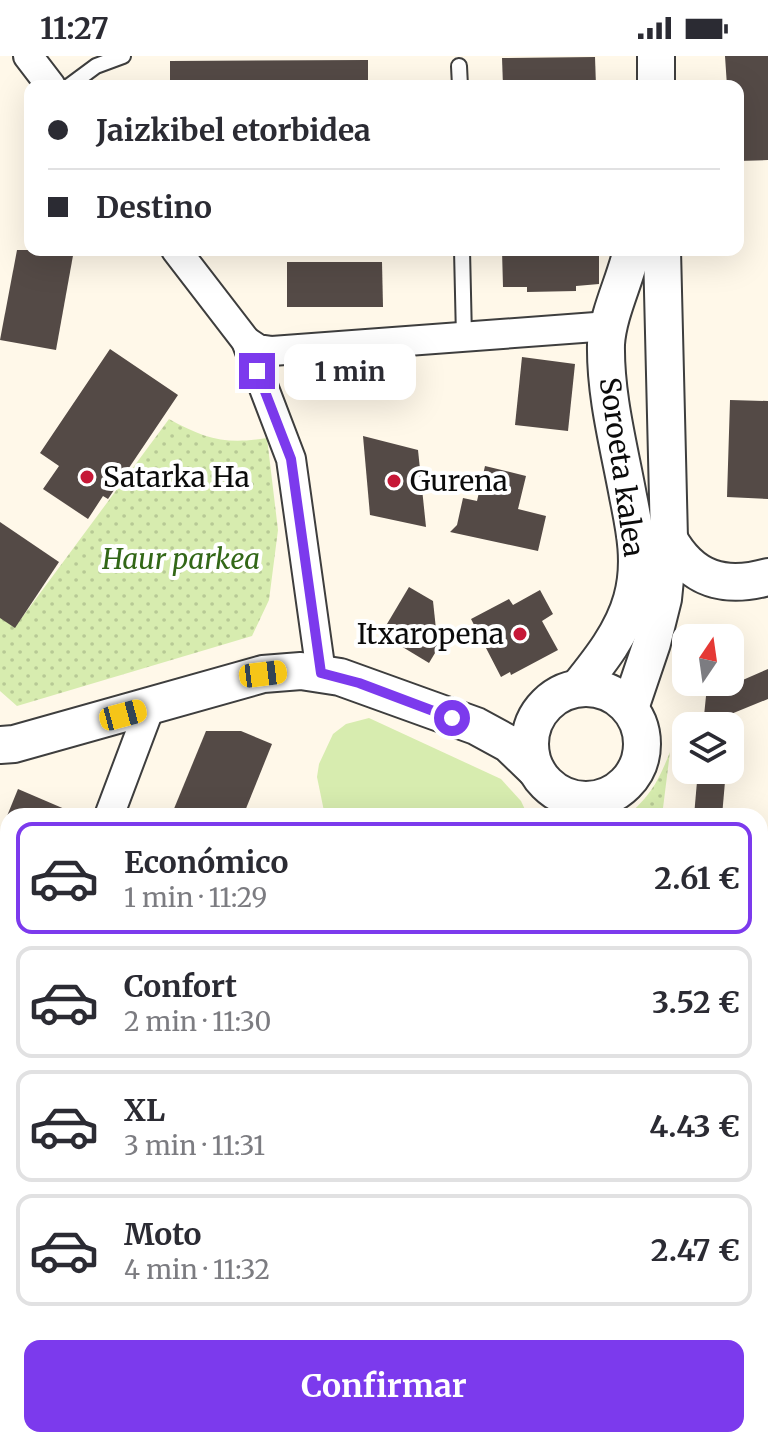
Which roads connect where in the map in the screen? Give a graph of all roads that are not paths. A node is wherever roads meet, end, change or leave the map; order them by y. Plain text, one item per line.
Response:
1 (28, 56) edge
2 (123, 56) edge
3 (656, 56) edge
4 (459, 66) dead end
5 (46, 80) edge
6 (77, 80) edge
7 (460, 80) edge
8 (656, 80) edge
9 (181, 256) edge
10 (462, 256) edge
11 (630, 256) edge
12 (662, 256) edge
13 (609, 326) junction
14 (464, 337) junction
15 (665, 337) junction
16 (246, 341) junction
17 (669, 539) junction
18 (768, 577) edge
19 (321, 673) junction
20 (579, 687) junction
21 (150, 707) junction
22 (630, 708) junction
23 (541, 709) junction
24 (476, 726) junction
25 (0, 745) edge
26 (552, 792) edge
27 (602, 806) edge
28 (112, 808) edge

1 - 5 street
2 - 6 lane
3 - 8 street
4 - 7 lane
9 - 16 street
10 - 14 lane
11 - 13 street, Soroeta kalea
12 - 15 street, Soroeta kalea
13 - 14 street
13 - 15 street
13 - 20 street, Soroeta kalea
14 - 16 street
15 - 17 street, Soroeta kalea
16 - 19 street
17 - 18 street
17 - 22 street, Soroeta kalea
19 - 21 street
19 - 24 street
20 - 22 street
20 - 23 street
21 - 25 street
21 - 28 street
22 - 27 street
23 - 24 street
23 - 26 street
24 - 26 street
26 - 27 street

